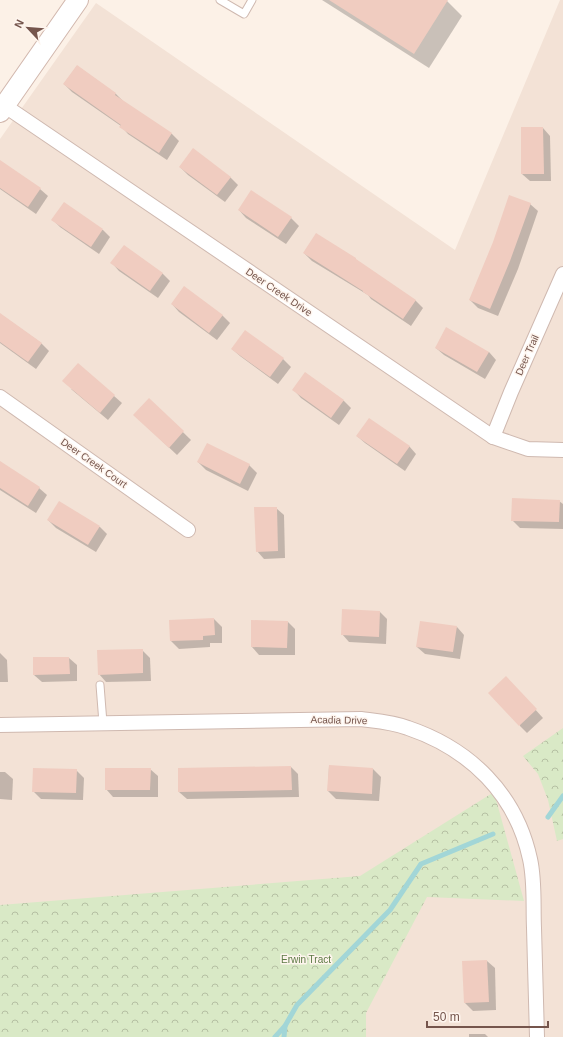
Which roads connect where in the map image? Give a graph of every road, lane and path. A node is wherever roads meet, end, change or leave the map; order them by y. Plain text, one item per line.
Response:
1 (78, 0) edge
2 (220, 0) edge
3 (252, 0) edge
4 (2, 109) edge
5 (563, 274) edge
6 (0, 397) edge
7 (493, 437) junction
8 (563, 450) edge
9 (188, 530) dead end
10 (100, 685) dead end
11 (103, 723) junction
12 (0, 725) edge
13 (537, 1037) edge

1 - 4 street
2 - 3 lane
4 - 7 street, Deer Creek Drive
5 - 7 street, Deer Trail
6 - 9 street, Deer Creek Court
7 - 8 street, Deer Creek Drive
10 - 11 lane
11 - 12 street, Acadia Drive
11 - 13 street, Acadia Drive

